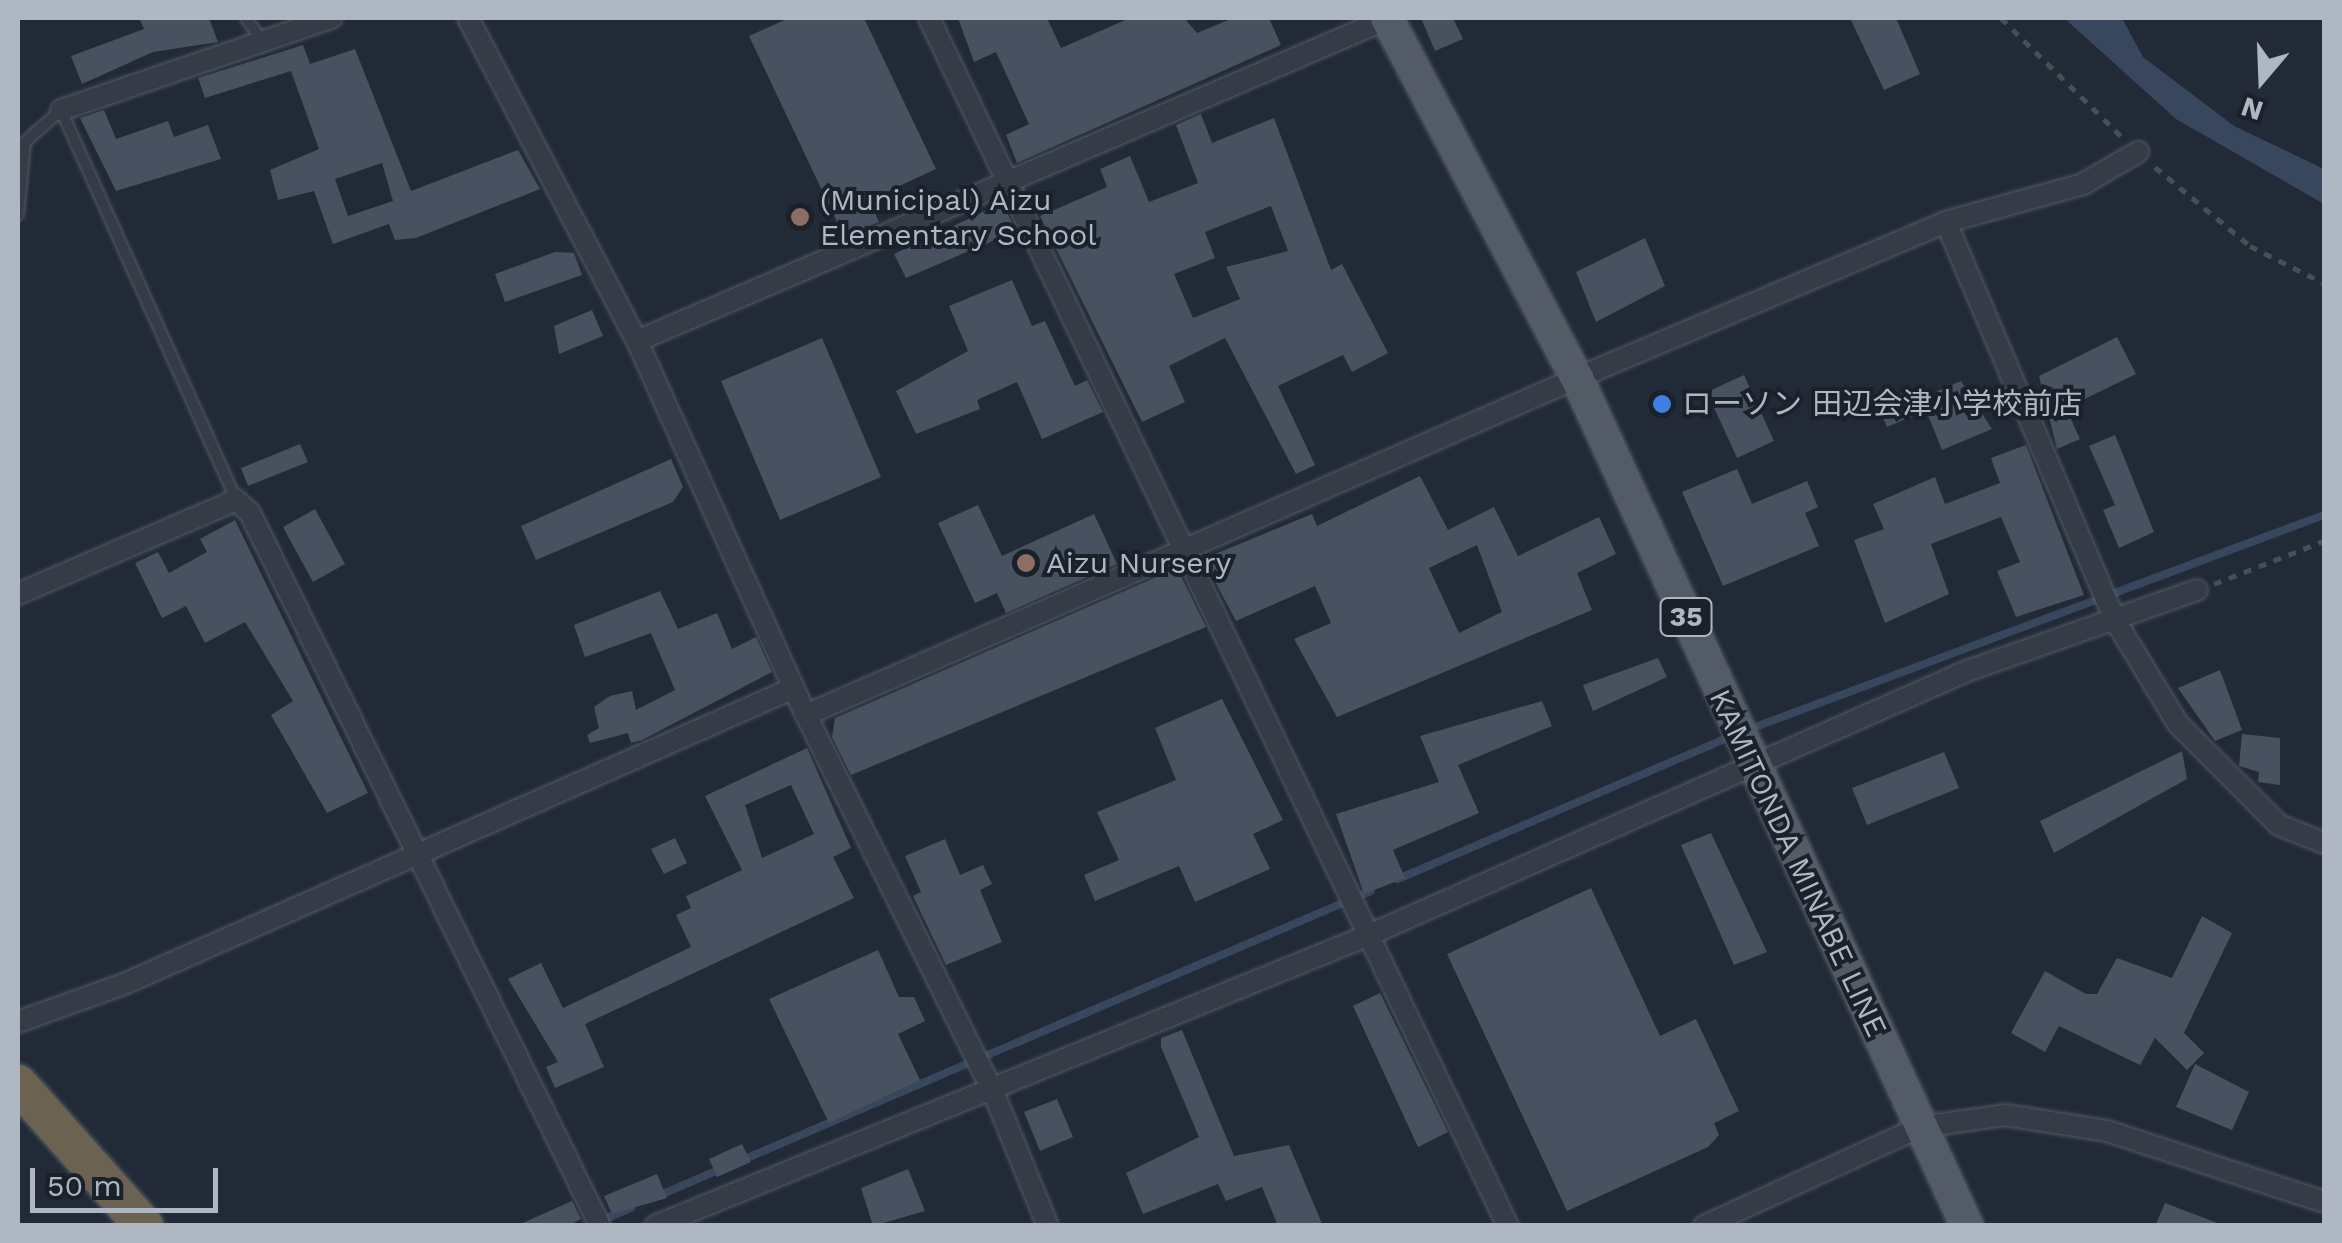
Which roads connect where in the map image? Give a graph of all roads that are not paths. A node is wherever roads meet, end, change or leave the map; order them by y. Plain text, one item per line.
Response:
1 (246, 18) edge
2 (332, 18) edge
3 (468, 18) edge
4 (929, 18) edge
5 (1387, 18) edge
6 (263, 42) junction
7 (61, 110) junction
8 (2138, 152) dead end
9 (1008, 180) junction
10 (18, 215) edge
11 (1946, 222) junction
12 (637, 341) junction
13 (1576, 378) junction
14 (236, 500) junction
15 (1185, 555) junction
16 (2197, 590) road end
17 (18, 594) edge
18 (2115, 620) junction
19 (794, 688) junction
20 (806, 715) junction
21 (1753, 764) junction
22 (2324, 843) edge
23 (422, 848) junction
24 (1369, 935) junction
25 (18, 1022) edge
26 (18, 1084) edge
27 (992, 1088) junction
28 (1920, 1127) junction
29 (2324, 1202) edge
30 (144, 1226) edge
31 (600, 1226) edge
32 (656, 1226) edge
33 (1048, 1226) edge
34 (1508, 1226) edge
35 (1704, 1226) edge
36 (1967, 1226) edge

1 - 6 lane
2 - 6 street
3 - 12 street
4 - 9 street
5 - 9 street
5 - 13 main road, KAMITONDA MINABE LINE / 35
6 - 7 street
7 - 10 lane
7 - 14 lane
8 - 11 street
9 - 12 street
9 - 15 street
11 - 13 street
11 - 18 street
12 - 19 street
13 - 15 street
13 - 21 main road, KAMITONDA MINABE LINE / 35
14 - 17 street
14 - 23 street
15 - 20 street
15 - 24 street
16 - 18 street
18 - 21 street
18 - 22 street
19 - 20 street
19 - 23 street
20 - 27 street
21 - 24 street
21 - 28 main road, KAMITONDA MINABE LINE / 35
23 - 25 street
23 - 31 street
24 - 27 street
24 - 34 street
26 - 30 highway
27 - 32 street
27 - 33 street
28 - 29 street
28 - 35 street
28 - 36 main road, KAMITONDA MINABE LINE / 35

